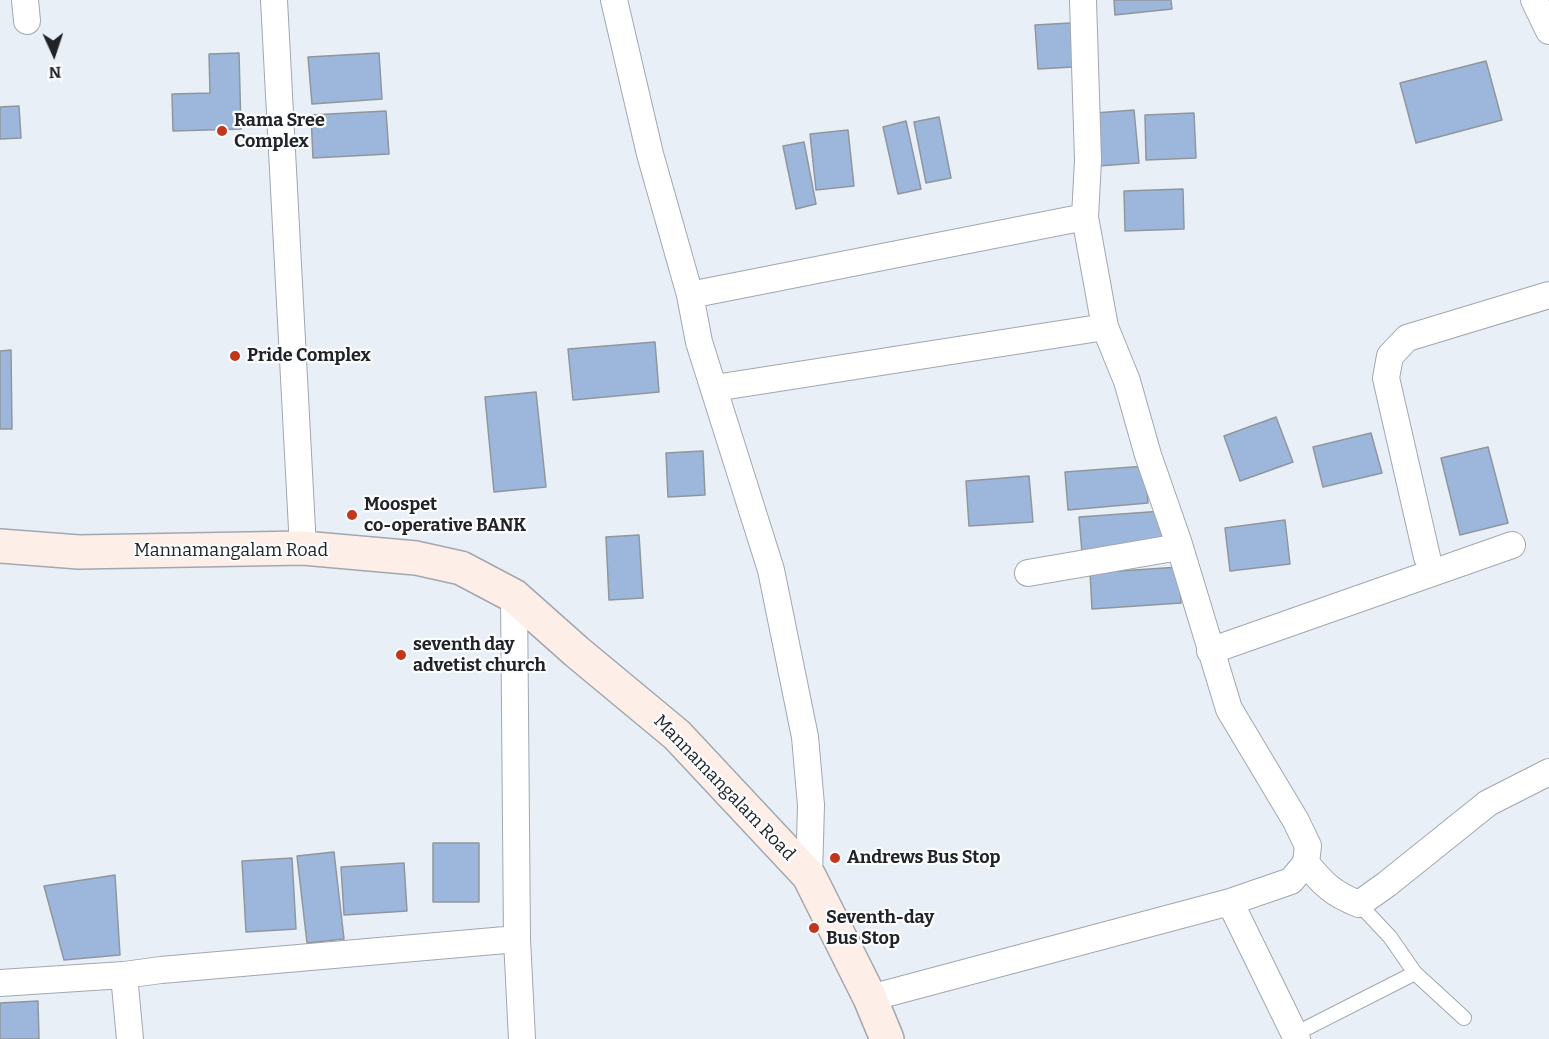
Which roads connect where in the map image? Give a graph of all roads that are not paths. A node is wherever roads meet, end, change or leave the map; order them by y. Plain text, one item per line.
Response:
1 (274, 0) edge
2 (614, 0) edge
3 (1083, 0) edge
4 (1534, 0) edge
5 (1549, 31) edge
6 (1085, 218) junction
7 (690, 295) junction
8 (1549, 295) edge
9 (1105, 327) junction
10 (715, 388) junction
11 (1512, 545) dead end
12 (0, 546) edge
13 (1179, 547) junction
14 (303, 548) junction
15 (1427, 556) dead end
16 (1028, 573) dead end
17 (514, 596) junction
18 (1210, 651) junction
19 (1549, 772) edge
20 (1306, 863) junction
21 (809, 876) junction
22 (1230, 902) junction
23 (1359, 904) junction
24 (517, 939) junction
25 (1415, 973) junction
26 (124, 975) junction
27 (0, 983) edge
28 (870, 998) junction
29 (1464, 1018) dead end
30 (1296, 1036) edge
31 (130, 1039) edge
32 (522, 1039) edge
33 (887, 1039) edge

1 - 14 street
2 - 7 street
3 - 6 street
4 - 5 street
6 - 7 street
6 - 9 street
7 - 10 street
8 - 15 street
9 - 10 street
9 - 13 street
10 - 21 street
11 - 18 street
12 - 14 main road, Mannamangalam Road
13 - 16 street
13 - 18 street
14 - 17 main road, Mannamangalam Road
17 - 21 main road, Mannamangalam Road
17 - 24 street
18 - 20 street
19 - 23 street
20 - 22 street
20 - 23 street
21 - 28 main road, Mannamangalam Road
22 - 28 street
22 - 30 street
23 - 25 lane
24 - 26 street
24 - 32 street
25 - 29 lane
25 - 30 lane
26 - 27 street
26 - 31 street
28 - 33 main road, Mannamangalam Road

